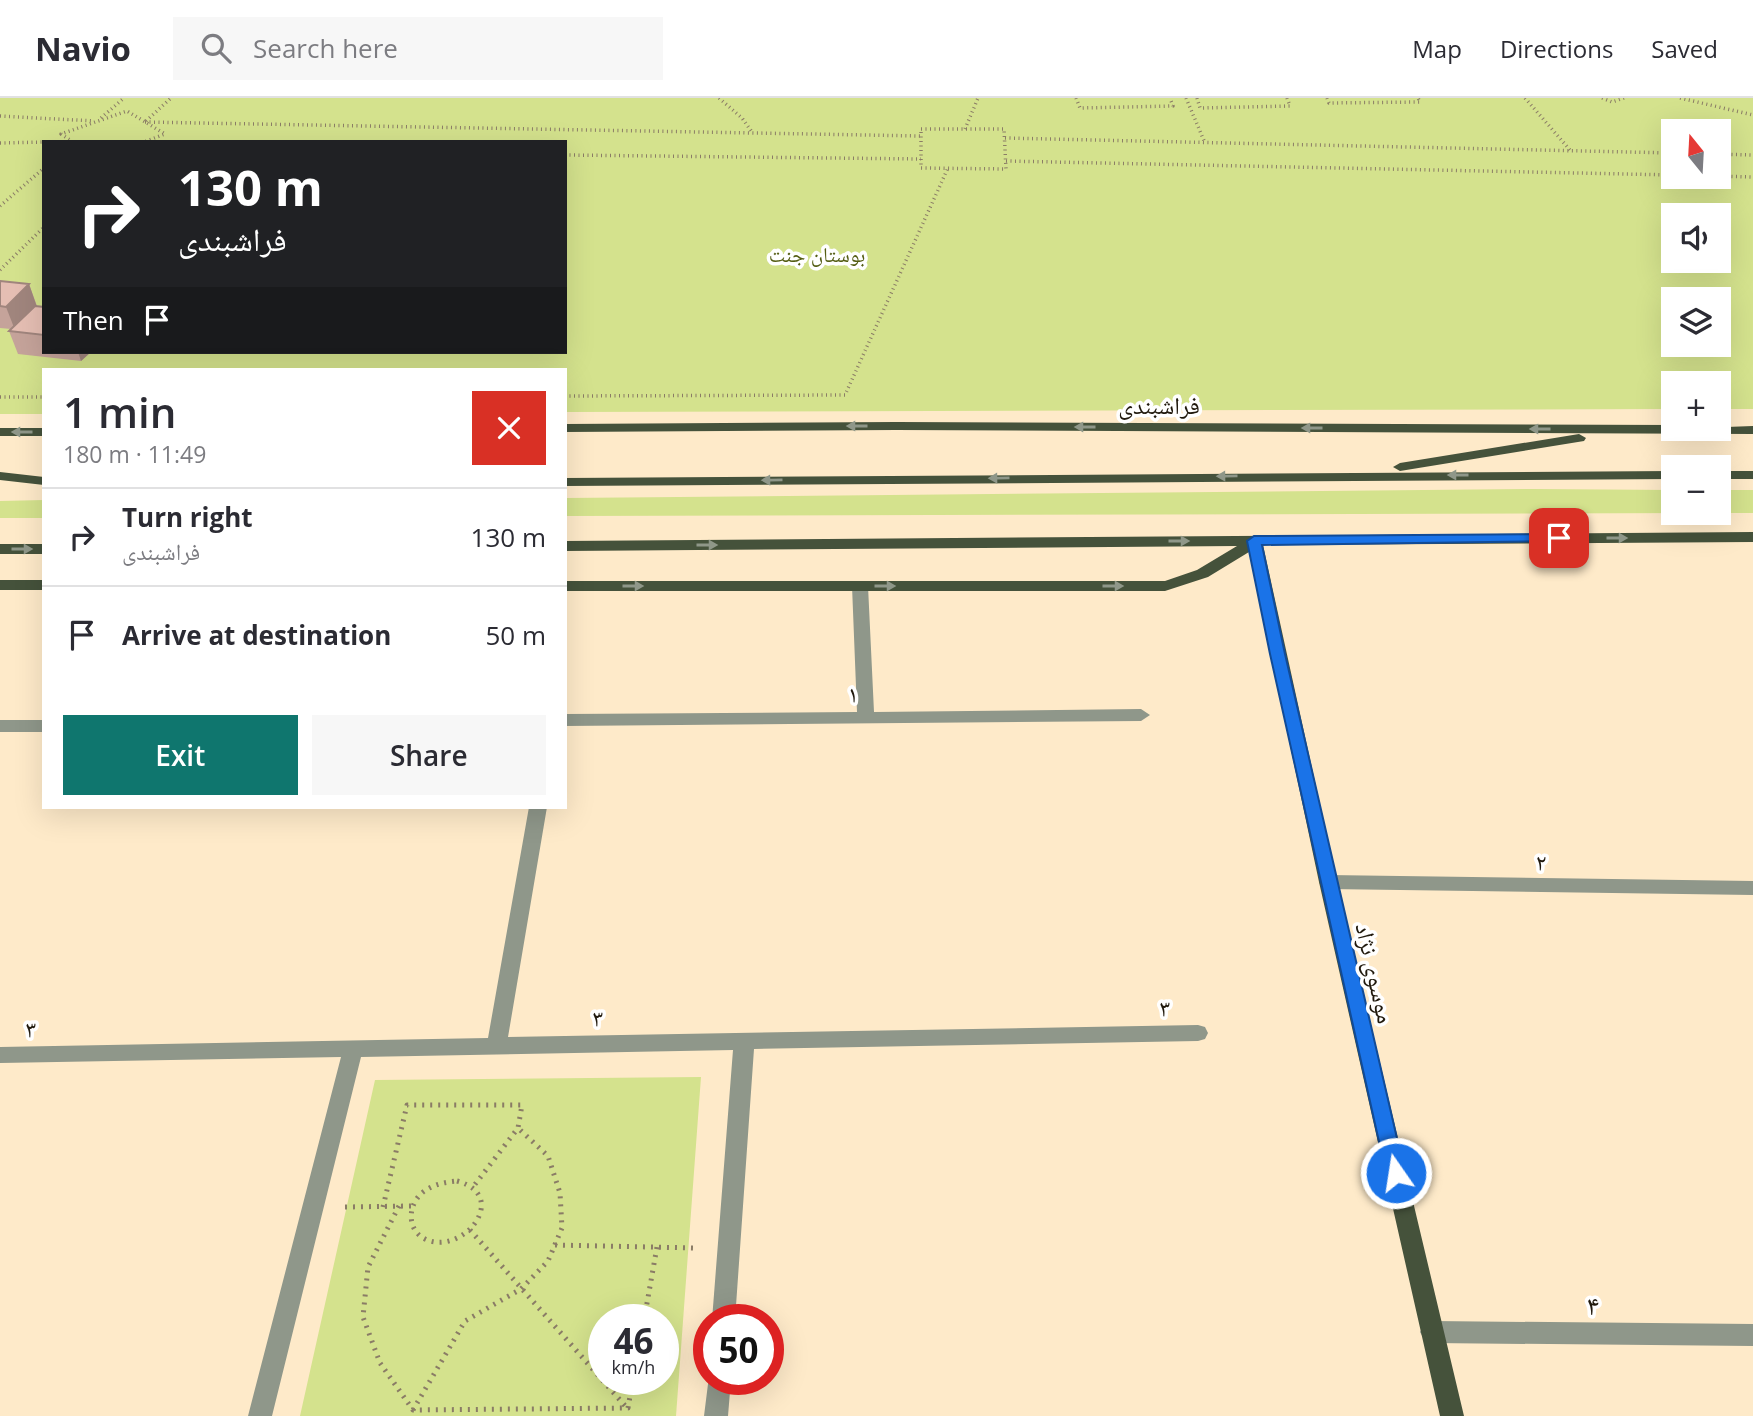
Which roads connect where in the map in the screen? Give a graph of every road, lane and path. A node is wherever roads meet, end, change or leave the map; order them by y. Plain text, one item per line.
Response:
1 (124, 98) edge
2 (171, 98) edge
3 (719, 98) edge
4 (978, 98) edge
5 (1076, 98) edge
6 (1170, 98) edge
7 (1186, 98) edge
8 (1197, 98) edge
9 (1287, 98) edge
10 (1326, 98) edge
11 (1418, 98) edge
12 (1525, 98) edge
13 (1602, 98) edge
14 (1624, 98) edge
15 (1680, 98) edge
16 (1753, 115) edge
17 (0, 116) edge
18 (97, 121) junction
19 (145, 122) junction
20 (965, 129) junction
21 (753, 133) junction
22 (921, 136) junction
23 (1005, 138) junction
24 (69, 140) edge
25 (149, 140) edge
26 (42, 142) edge
27 (0, 143) edge
28 (1205, 143) junction
29 (1570, 150) junction
30 (1661, 153) edge
31 (1731, 154) edge
32 (567, 155) edge
33 (1753, 155) edge
34 (921, 159) junction
35 (1006, 161) junction
36 (948, 168) junction
37 (42, 170) edge
38 (1661, 175) edge
39 (1731, 176) edge
40 (1753, 177) edge
41 (0, 206) edge
42 (42, 229) edge
43 (0, 270) edge
44 (567, 396) edge
45 (0, 397) edge
46 (42, 397) edge
47 (567, 428) edge
48 (1633, 429) junction
49 (1753, 430) edge
50 (0, 432) edge
51 (42, 432) edge
52 (1344, 475) junction
53 (1661, 475) edge
54 (1731, 475) edge
55 (1753, 475) edge
56 (0, 477) edge
57 (42, 481) edge
58 (567, 482) edge
59 (0, 486) edge
60 (42, 486) edge
61 (1753, 537) edge
62 (1254, 541) junction
63 (567, 545) edge
64 (42, 549) edge
65 (0, 550) edge
66 (0, 585) edge
67 (42, 585) edge
68 (567, 586) edge
69 (860, 586) junction
70 (1141, 715) dead end
71 (866, 717) junction
72 (567, 720) edge
73 (0, 726) edge
74 (42, 726) edge
75 (538, 809) edge
76 (1328, 882) junction
77 (1753, 888) edge
78 (1198, 1033) dead end
79 (744, 1041) junction
80 (497, 1045) junction
81 (353, 1048) junction
82 (0, 1055) edge
83 (517, 1128) junction
84 (472, 1187) junction
85 (313, 1206) junction
86 (399, 1206) junction
87 (411, 1206) junction
88 (383, 1207) junction
89 (470, 1230) junction
90 (555, 1245) junction
91 (657, 1247) junction
92 (728, 1248) junction
93 (521, 1289) junction
94 (647, 1304) edge
95 (724, 1304) edge
96 (1432, 1332) junction
97 (1753, 1335) edge
98 (630, 1395) edge
99 (718, 1395) edge
100 (628, 1408) junction
101 (413, 1410) junction
102 (260, 1416) edge
103 (716, 1416) edge
104 (1452, 1416) edge

1 - 18 path
2 - 19 path
3 - 21 path
4 - 20 path
5 - 6 path
7 - 28 path
8 - 9 path
10 - 11 path
12 - 29 path
13 - 14 path
15 - 16 path
17 - 18 path
18 - 19 path
18 - 24 path
19 - 21 path
19 - 25 path
20 - 22 path
20 - 23 path
21 - 22 path
22 - 34 path
23 - 28 path
23 - 35 path
26 - 27 path
28 - 29 path
29 - 30 path
31 - 33 path
32 - 34 path
34 - 36 path
35 - 36 path
35 - 38 path
36 - 44 path
37 - 41 path
39 - 40 path
42 - 43 path
45 - 46 path
48 -> 47 main road, فراشبندی
48 - 49 main road, فراشبندی
48 - 52 main road
51 -> 50 main road
53 -> 52 main road
52 -> 58 main road
54 - 55 main road
56 - 57 main road
59 - 60 main road
62 -> 61 main road
63 -> 62 main road
69 -> 62 main road
62 - 76 main road, موسوی نژاد
65 -> 64 main road
66 - 67 main road
68 -> 69 main road
69 - 71 street
70 - 71 street, ۱
71 - 72 street, ۱
73 - 74 street
75 - 80 street
76 - 77 street, ۲
76 - 96 main road, موسوی نژاد
78 - 79 street, ۳
79 - 80 street, ۳
79 - 92 street
80 - 81 street, ۳
81 - 82 street, ۳
81 - 85 street
83 - 84 path
83 - 88 path
83 - 90 path
84 - 87 path
84 - 89 path
85 - 88 path
85 - 102 street
86 - 87 path
86 - 88 path
86 - 101 path
87 - 89 path
89 - 93 path
90 - 91 path
90 - 93 path
91 - 92 path
91 - 94 path
92 - 95 street
93 - 100 path
93 - 101 path
96 - 97 street, ۴
96 - 104 main road, موسوی نژاد
98 - 100 path
99 - 103 street
100 - 101 path

